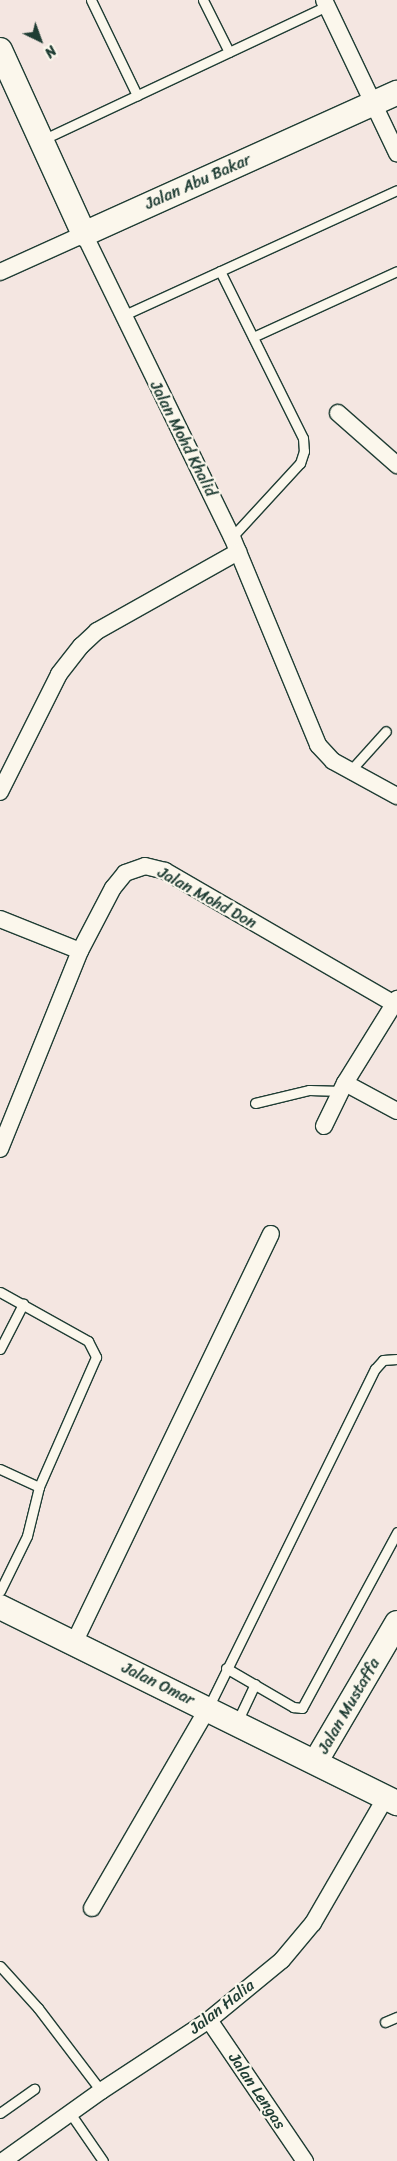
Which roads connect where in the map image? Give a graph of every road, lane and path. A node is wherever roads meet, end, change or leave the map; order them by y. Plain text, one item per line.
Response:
1 (91, 0) edge
2 (203, 0) edge
3 (326, 3) edge
4 (0, 50) edge
5 (229, 52) junction
6 (397, 92) edge
7 (137, 95) junction
8 (374, 103) junction
9 (41, 140) junction
10 (397, 152) edge
11 (397, 190) edge
12 (84, 234) junction
13 (220, 271) junction
14 (397, 271) edge
15 (0, 272) edge
16 (121, 316) junction
17 (253, 337) junction
18 (338, 413) dead end
19 (397, 465) edge
20 (232, 537) junction
21 (238, 552) junction
22 (386, 731) dead end
23 (350, 770) junction
24 (0, 792) edge
25 (397, 796) edge
26 (0, 919) edge
27 (80, 951) junction
28 (395, 1002) edge
29 (343, 1087) junction
30 (255, 1103) dead end
31 (397, 1111) edge
32 (324, 1126) dead end
33 (0, 1149) edge
34 (271, 1234) dead end
35 (0, 1292) edge
36 (23, 1304) junction
37 (0, 1349) edge
38 (397, 1359) edge
39 (0, 1469) edge
40 (39, 1487) junction
41 (397, 1532) edge
42 (0, 1591) edge
43 (0, 1607) edge
44 (397, 1623) edge
45 (74, 1643) junction
46 (226, 1668) junction
47 (255, 1684) junction
48 (208, 1708) junction
49 (237, 1722) junction
50 (316, 1762) junction
51 (391, 1801) edge
52 (92, 1908) dead end
53 (0, 1966) edge
54 (397, 2017) edge
55 (209, 2020) junction
56 (385, 2022) dead end
57 (34, 2089) dead end
58 (101, 2091) junction
59 (0, 2113) edge
60 (70, 2113) junction
61 (3, 2161) edge
62 (103, 2161) edge
63 (305, 2161) edge

1 - 7 lane
2 - 5 lane
3 - 5 lane
3 - 8 street
4 - 9 street, Jalan Mohd Khalid
5 - 7 lane
6 - 8 street, Jalan Abu Bakar
7 - 9 lane
8 - 10 street
8 - 12 street, Jalan Abu Bakar
9 - 12 street, Jalan Mohd Khalid
11 - 13 lane
12 - 15 street, Jalan Abu Bakar
12 - 16 street, Jalan Mohd Khalid
13 - 16 lane
13 - 17 lane
14 - 17 lane
16 - 20 street, Jalan Mohd Khalid
17 - 20 lane
18 - 19 street
20 - 21 street, Jalan Mohd Khalid
21 - 23 street, Jalan Mohd Khalid
21 - 24 street
22 - 23 lane
23 - 25 street, Jalan Mohd Khalid
26 - 27 street
27 - 28 street, Jalan Mohd Don
27 - 33 street, Jalan Mohd Don
28 - 29 street
29 - 30 lane
29 - 31 street
29 - 32 street
34 - 45 street
35 - 36 lane
36 - 37 lane
36 - 40 lane
38 - 46 lane
39 - 40 lane
40 - 42 lane
41 - 47 lane
43 - 45 street, Jalan Omar
44 - 50 street, Jalan Mustaffa
45 - 48 street, Jalan Omar
46 - 47 lane
46 - 48 lane
47 - 49 lane
48 - 49 street, Jalan Omar
48 - 52 street
49 - 50 street, Jalan Omar
50 - 51 street, Jalan Mustaffa
51 - 55 street, Jalan Halia
53 - 58 lane
54 - 56 lane
55 - 58 street, Jalan Halia
55 - 63 street, Jalan Lengas
57 - 59 lane
58 - 60 street, Jalan Halia
60 - 61 street, Jalan Halia
60 - 62 lane

